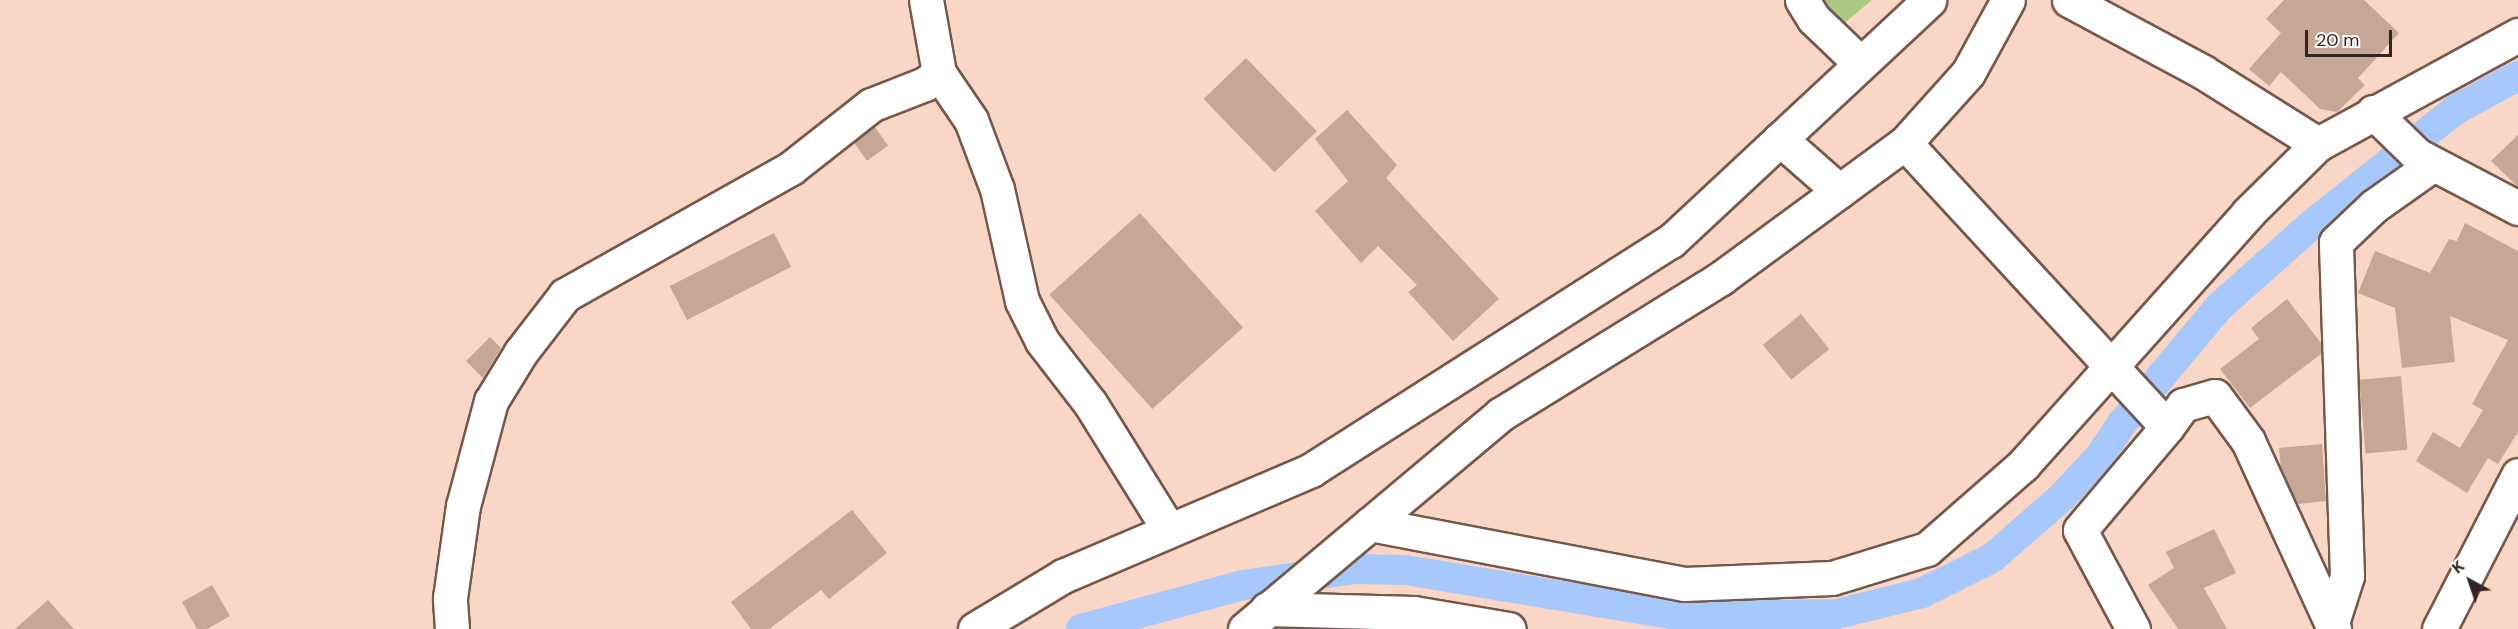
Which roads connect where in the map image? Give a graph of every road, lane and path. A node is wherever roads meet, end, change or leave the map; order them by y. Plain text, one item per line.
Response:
1 (926, 0) edge
2 (1802, 0) edge
3 (1929, 0) edge
4 (2008, 0) edge
5 (2069, 0) edge
6 (2518, 35) edge
7 (1860, 63) junction
8 (939, 73) junction
9 (2384, 122) junction
10 (1780, 139) junction
11 (1905, 143) junction
12 (2318, 144) junction
13 (2425, 160) junction
14 (1839, 191) junction
15 (2518, 208) edge
16 (2114, 367) junction
17 (2153, 411) junction
18 (2518, 475) edge
19 (1370, 524) junction
20 (1169, 531) junction
21 (1264, 613) edge
22 (2333, 626) edge
23 (452, 629) edge
24 (975, 629) edge
25 (1509, 629) edge
26 (2133, 629) edge
27 (2439, 629) edge

1 - 8 street
2 - 7 street
3 - 7 street
4 - 11 street
5 - 12 street
6 - 9 street
7 - 10 street
8 - 20 street
8 - 23 street
9 - 12 street
9 - 13 street
10 - 14 street
10 - 20 street
11 - 14 street
11 - 16 street
12 - 16 street
13 - 15 street
13 - 22 street
14 - 19 street
16 - 17 street
16 - 19 street
17 - 22 street
17 - 26 street
18 - 27 street
19 - 21 street
20 - 24 street
21 - 25 street

